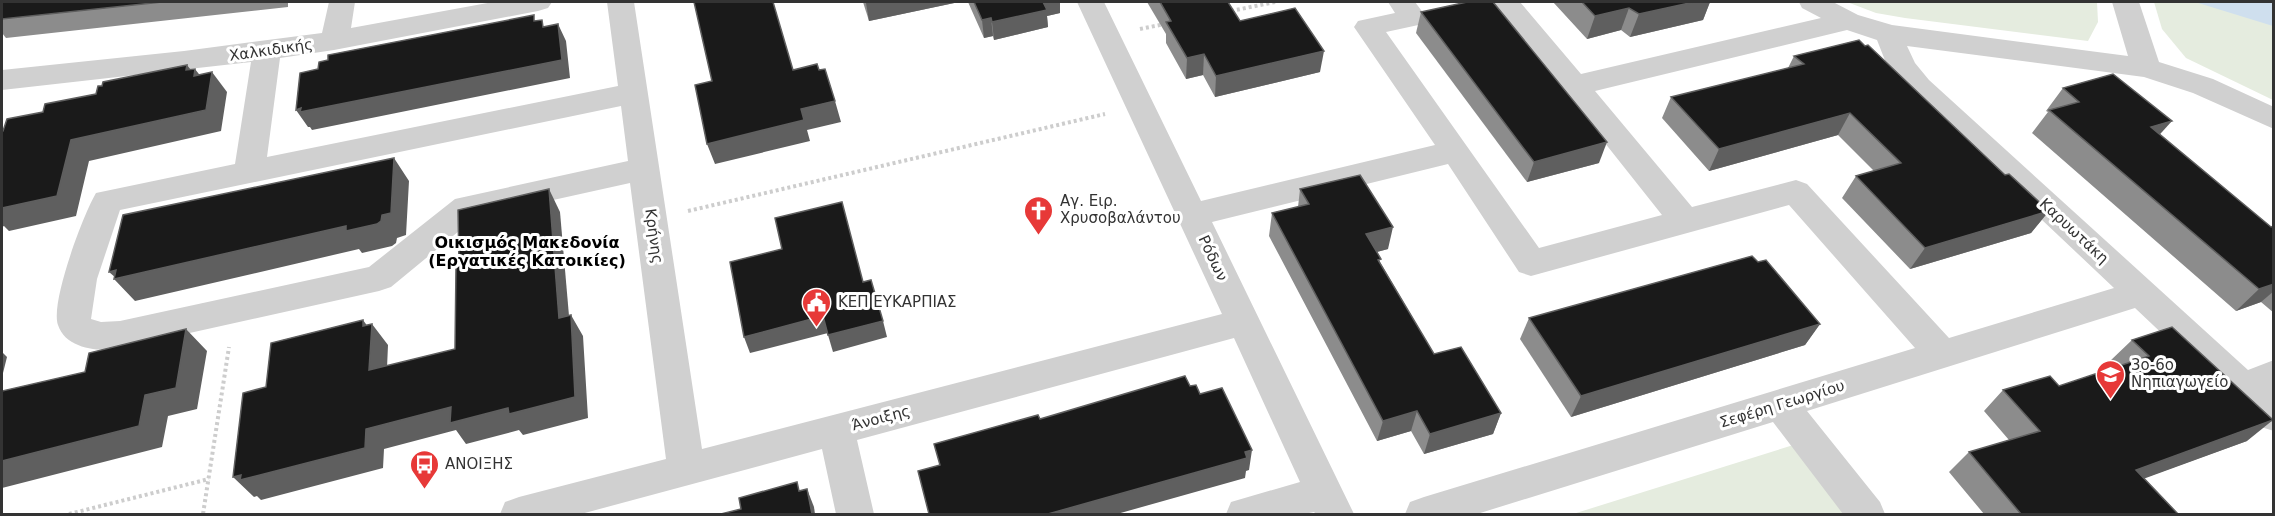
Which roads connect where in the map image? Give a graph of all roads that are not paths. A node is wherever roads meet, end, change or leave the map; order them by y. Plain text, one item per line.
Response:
1 (342, 2) edge
2 (538, 2) edge
3 (621, 2) edge
4 (1090, 2) edge
5 (1506, 2) edge
6 (1812, 2) edge
7 (1416, 11) edge
8 (2129, 13) edge
9 (1848, 21) junction
10 (1890, 34) junction
11 (334, 41) junction
12 (267, 51) junction
13 (2146, 68) junction
14 (2, 80) edge
15 (1574, 86) junction
16 (634, 93) junction
17 (2274, 119) edge
18 (1455, 151) junction
19 (645, 169) junction
20 (249, 172) junction
21 (1192, 215) junction
22 (1685, 221) junction
23 (2141, 293) junction
24 (1243, 322) junction
25 (1942, 354) junction
26 (2258, 381) edge
27 (1780, 404) junction
28 (2274, 416) edge
29 (836, 430) junction
30 (686, 470) junction
31 (1329, 503) edge
32 (519, 514) edge
33 (855, 514) edge
34 (1245, 514) edge
35 (1424, 514) edge
36 (1866, 514) edge

1 - 11 street
2 - 11 street, Χαλκιδικής
3 - 16 street, Κρήνης
4 - 21 street, Ρόδων
5 - 15 street
6 - 9 street
7 - 18 street
8 - 13 street
9 - 10 street
9 - 15 street
10 - 13 street
10 - 23 street, Καρυωτάκη
11 - 12 street, Χαλκιδικής
12 - 14 street, Χαλκιδικής
12 - 20 street
13 - 17 street
15 - 22 street
16 - 19 street, Κρήνης
16 - 20 street
18 - 21 street
18 - 22 street
19 - 20 street
19 - 30 street, Κρήνης
21 - 24 street, Ρόδων
22 - 25 street
23 - 25 street, Σεφέρη Γεωργίου
23 - 26 street, Καρυωτάκη
24 - 29 street, Άνοιξης
24 - 31 street, Ρόδων
25 - 27 street, Σεφέρη Γεωργίου
26 - 28 street, Καρυωτάκη
27 - 35 street, Σεφέρη Γεωργίου
27 - 36 street
29 - 30 street, Άνοιξης
29 - 33 street
30 - 32 street, Άνοιξης
31 - 34 street

